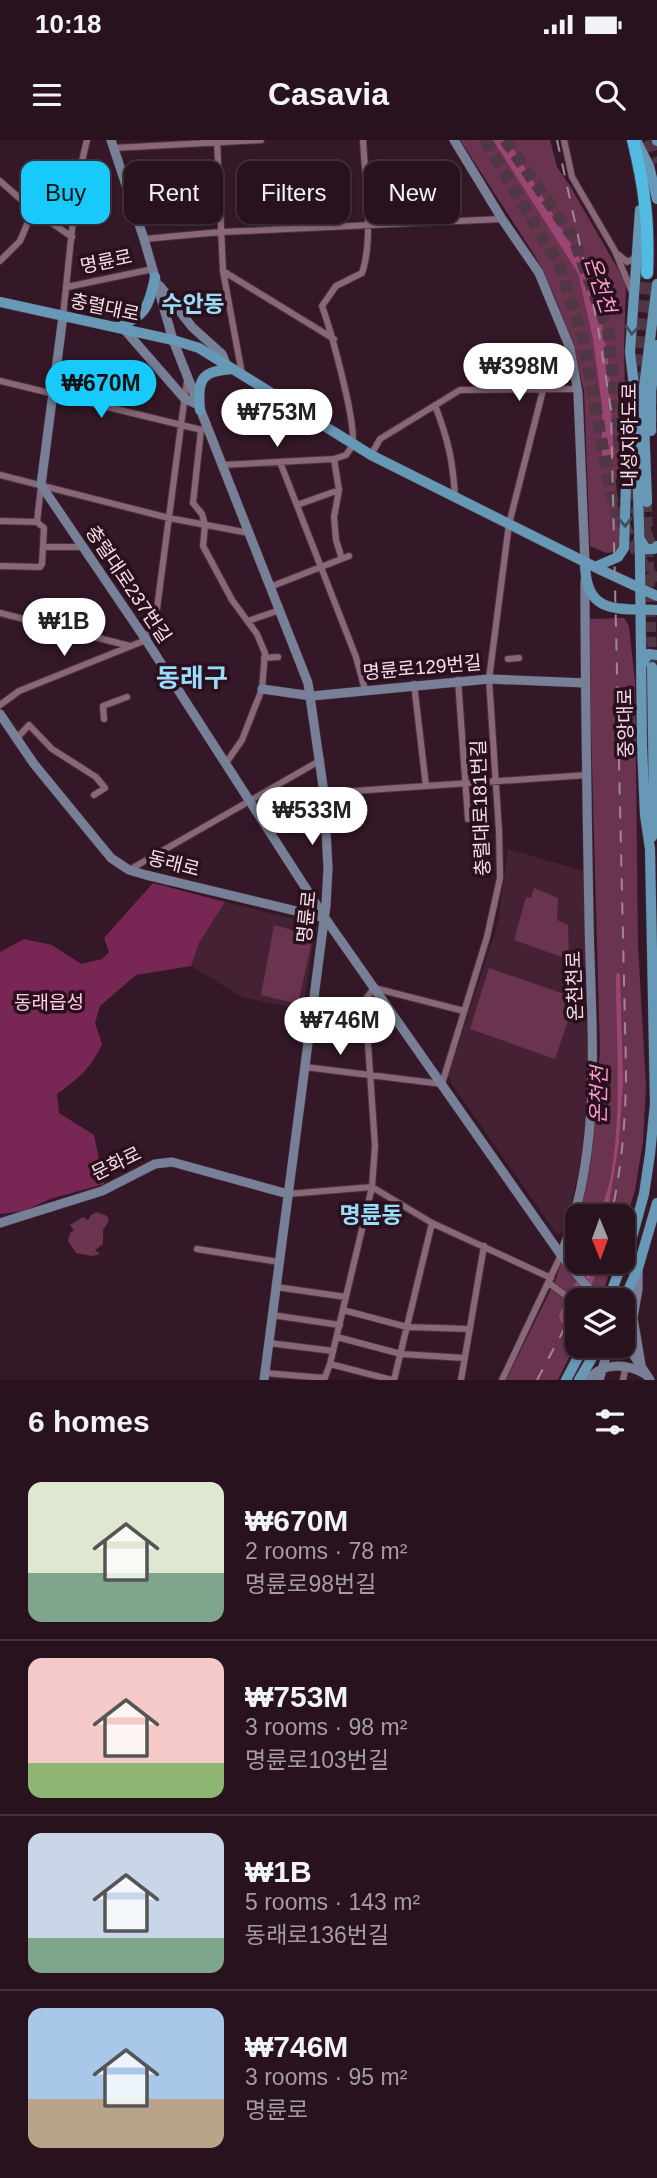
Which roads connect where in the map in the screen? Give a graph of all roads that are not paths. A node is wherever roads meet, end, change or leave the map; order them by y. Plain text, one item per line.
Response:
1 (87, 140) edge
2 (261, 140) edge
3 (363, 140) edge
4 (454, 140) edge
5 (564, 140) edge
6 (634, 140) edge
7 (217, 141) edge
8 (113, 144) edge
9 (0, 181) edge
10 (21, 199) edge
11 (657, 199) edge
12 (502, 219) junction
13 (27, 224) edge
14 (53, 224) edge
15 (367, 225) junction
16 (221, 232) junction
17 (72, 237) junction
18 (144, 239) junction
19 (615, 251) junction
20 (639, 256) junction
21 (0, 261) edge
22 (223, 271) junction
23 (647, 273) tunnel mouth
24 (154, 276) junction
25 (657, 284) edge
26 (67, 287) junction
27 (635, 301) junction
28 (0, 302) edge
29 (64, 316) junction
30 (120, 328) junction
31 (334, 339) junction
32 (173, 340) junction
33 (657, 345) edge
34 (570, 348) junction
35 (234, 369) junction
36 (187, 377) junction
37 (0, 381) edge
38 (578, 389) junction
39 (523, 390) junction
40 (543, 390) junction
41 (52, 393) junction
42 (184, 398) junction
43 (435, 405) junction
44 (199, 407) junction
45 (180, 425) junction
46 (205, 431) junction
47 (353, 444) junction
48 (371, 455) junction
49 (334, 459) junction
50 (280, 462) junction
51 (637, 463) junction
52 (222, 465) junction
53 (0, 475) edge
54 (41, 485) junction
55 (339, 490) junction
56 (455, 497) junction
57 (297, 505) junction
58 (169, 518) junction
59 (0, 521) edge
60 (37, 522) junction
61 (509, 524) junction
62 (205, 525) junction
63 (249, 533) junction
64 (639, 538) junction
65 (657, 546) tunnel mouth
66 (44, 547) junction
67 (83, 547) junction
68 (0, 566) edge
69 (321, 567) junction
70 (590, 567) junction
71 (271, 587) junction
72 (640, 589) junction
73 (657, 596) edge
74 (640, 609) junction
75 (280, 610) junction
76 (657, 610) edge
77 (0, 613) edge
78 (248, 621) junction
79 (146, 640) junction
80 (131, 646) junction
81 (657, 655) edge
82 (278, 657) dead end
83 (519, 657) dead end
84 (264, 658) junction
85 (509, 659) dead end
86 (646, 668) junction
87 (489, 679) junction
88 (458, 680) junction
89 (585, 683) junction
90 (414, 684) junction
91 (262, 689) junction
92 (365, 690) junction
93 (1, 693) edge
94 (14, 694) junction
95 (127, 696) dead end
96 (312, 696) junction
97 (0, 705) edge
98 (1, 718) edge
99 (104, 719) dead end
100 (16, 738) junction
101 (321, 760) junction
102 (226, 763) junction
103 (587, 775) junction
104 (495, 781) junction
105 (466, 783) junction
106 (426, 786) junction
107 (324, 793) junction
108 (94, 795) dead end
109 (249, 800) junction
110 (468, 819) dead end
111 (650, 849) junction
112 (129, 870) junction
113 (325, 918) junction
114 (374, 988) junction
115 (464, 1010) junction
116 (305, 1067) junction
117 (371, 1075) junction
118 (442, 1084) junction
119 (372, 1186) junction
120 (288, 1194) junction
121 (657, 1203) edge
122 (0, 1223) edge
123 (432, 1223) junction
124 (484, 1246) junction
125 (197, 1249) dead end
126 (563, 1257) junction
127 (279, 1262) junction
128 (638, 1268) junction
129 (552, 1283) junction
130 (276, 1287) junction
131 (588, 1288) edge
132 (613, 1288) edge
133 (629, 1288) edge
134 (565, 1294) edge
135 (346, 1297) junction
136 (343, 1310) junction
137 (272, 1315) junction
138 (340, 1325) junction
139 (407, 1327) junction
140 (469, 1329) junction
141 (337, 1337) junction
142 (269, 1343) junction
143 (333, 1352) junction
144 (401, 1354) junction
145 (464, 1358) junction
146 (578, 1358) edge
147 (592, 1358) edge
148 (605, 1358) edge
149 (635, 1358) edge
150 (330, 1364) junction
151 (626, 1366) junction
152 (601, 1369) junction
153 (645, 1373) edge
154 (264, 1376) edge
155 (324, 1379) edge
156 (393, 1380) edge
157 (461, 1380) edge
158 (502, 1380) edge
159 (566, 1380) edge
160 (579, 1380) edge
161 (589, 1380) edge
162 (599, 1380) edge
163 (623, 1380) edge

1 - 17 street
2 - 7 street
3 - 15 street
4 - 12 main road, 온천천로
5 - 19 street
6 - 11 main road
6 - 20 main road, 중앙대로
6 - 23 highway
7 - 8 street
7 - 16 street
8 - 18 main road, 명륜로
9 - 10 street
12 - 15 street
12 - 34 main road, 온천천로
13 - 21 street
14 - 17 street
15 - 16 street
15 - 31 street
16 - 18 street
16 - 22 street
17 - 26 street
18 - 24 main road, 명륜로
19 - 20 street
19 - 27 street
20 - 27 main road, 중앙대로
22 - 31 street
22 - 35 street
24 - 26 street, 명륜로
24 - 30 main road
24 - 32 main road, 명륜로
24 - 35 main road
25 - 33 main road, 내성지하도로
26 - 29 street
27 -> 51 main road, 중앙대로
28 - 29 main road, 충렬대로
29 - 30 main road, 충렬대로
29 - 41 main road
30 - 32 main road, 충렬대로
30 - 42 main road
31 - 47 street
32 - 35 main road, 충렬대로
32 - 36 main road, 명륜로
34 - 38 main road, 온천천로
34 - 39 street
35 - 44 main road
35 - 47 main road, 충렬대로
36 - 42 street
36 - 44 main road, 명륜로
37 - 41 street
38 - 40 street
38 - 70 main road, 온천천로
39 - 40 street
39 - 43 street
40 - 61 street, 충렬대로181번길
41 - 45 street
41 - 54 main road
42 - 44 main road
42 - 45 street
43 - 48 street
43 - 56 street
44 - 46 main road, 명륜로
45 - 46 street
45 - 58 street
46 - 52 main road, 명륜로
46 - 62 street
47 - 48 main road, 충렬대로
47 - 49 street
48 - 56 main road, 충렬대로
49 - 50 street
49 - 55 street
50 - 52 street
50 - 57 street
51 - 64 main road, 중앙대로
51 -> 70 main road
52 - 63 main road, 명륜로
53 - 54 street
54 - 58 street
54 - 60 street
54 - 67 main road, 충렬대로237번길
55 - 57 street
55 - 69 street
56 - 61 main road, 충렬대로
57 - 69 street
58 - 62 street
58 - 79 street
59 - 60 street
60 - 66 street
61 - 70 main road, 충렬대로
61 - 87 street, 충렬대로181번길
62 - 63 street
62 - 78 street
63 - 71 main road, 명륜로
64 - 65 main road
64 - 72 main road, 중앙대로
66 - 67 street
66 - 68 street
67 - 79 main road, 충렬대로237번길
69 - 71 street
69 - 92 street
70 - 72 main road, 충렬대로
70 - 74 main road
70 - 89 main road, 온천천로
71 - 75 main road, 명륜로
72 - 73 main road, 충렬대로
72 - 74 main road, 중앙대로
74 - 76 main road
74 - 86 main road, 중앙대로
75 - 78 street
75 - 96 main road, 명륜로
77 - 80 street
78 - 84 street
79 - 80 street
79 - 102 main road, 충렬대로237번길
80 - 94 street
81 - 86 main road
82 - 84 street
83 - 85 street
84 - 91 street
86 - 111 main road, 중앙대로
86 - 111 main road
87 - 88 main road, 명륜로129번길
87 - 89 main road, 명륜로129번길
87 - 104 street, 충렬대로181번길
88 - 90 main road, 명륜로129번길
88 - 105 street
89 - 103 main road, 온천천로
90 - 92 main road, 명륜로129번길
90 - 106 street
91 - 96 main road, 명륜로129번길
91 - 102 street
92 - 96 main road, 명륜로129번길
93 - 94 street
94 - 97 street
95 - 99 street
96 - 101 main road, 명륜로
98 - 100 main road, 동래로
100 - 108 street
100 - 112 main road, 동래로
101 - 107 main road, 명륜로
101 - 109 street
102 - 109 main road, 충렬대로237번길
103 - 104 street
103 - 126 main road, 온천천로
104 - 105 street
104 - 115 street, 충렬대로181번길
105 - 106 street
105 - 110 street
106 - 107 street
107 - 113 main road, 명륜로
109 - 112 street
109 - 113 main road, 충렬대로237번길
111 - 132 main road, 중앙대로
112 - 113 main road, 동래로
113 - 114 main road
113 - 116 main road, 명륜로
114 - 115 street
114 - 117 street
114 - 118 main road
115 - 118 street, 충렬대로181번길
116 - 117 street
116 - 120 main road, 명륜로
117 - 118 street
117 - 119 street
118 - 126 main road
119 - 120 street
119 - 123 street
119 - 135 street
120 - 122 main road, 문화로
120 - 127 main road, 명륜로
121 - 128 main road
123 - 124 street
123 - 139 street
124 - 129 street
124 - 140 street
125 - 127 street
126 - 129 street, 온천천로
126 - 131 main road
127 - 130 main road, 명륜로
128 - 133 main road
128 - 153 main road
129 - 134 street
129 - 158 street, 온천천로
130 - 135 street
130 - 137 main road, 명륜로
135 - 136 street
136 - 138 street
136 - 139 street
137 - 138 street
137 - 142 main road, 명륜로
138 - 141 street
139 - 140 street
139 - 144 street
140 - 145 street
141 - 143 street
141 - 144 street
142 - 143 street
142 - 154 main road, 명륜로
143 - 150 street
144 - 145 street
144 - 156 street
145 - 157 street
146 - 159 main road
147 - 160 main road
148 - 152 main road
149 - 153 main road
150 - 155 street
150 - 156 street
151 - 152 main road
151 - 153 main road
151 - 163 street
152 - 161 main road
152 - 162 main road
154 - 155 street

